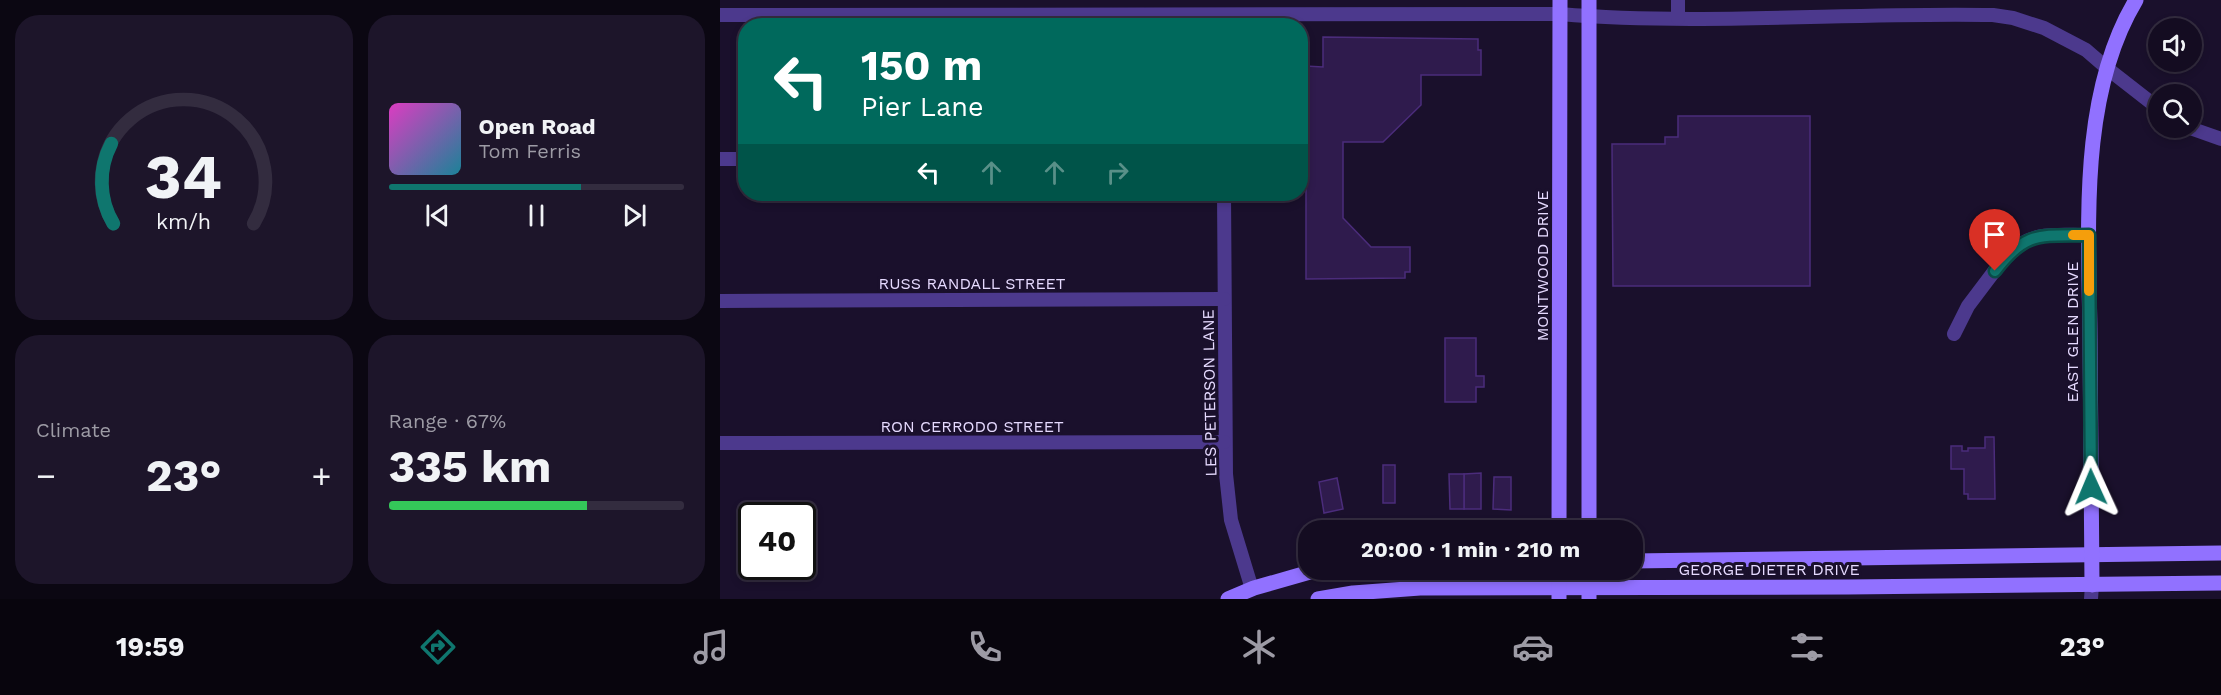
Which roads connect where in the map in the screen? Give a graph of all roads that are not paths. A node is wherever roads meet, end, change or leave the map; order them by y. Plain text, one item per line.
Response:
1 (1589, 0) edge
2 (1678, 0) edge
3 (2136, 0) edge
4 (1560, 7) edge
5 (720, 15) edge
6 (1589, 16) junction
7 (1022, 18) edge
8 (1276, 18) edge
9 (1678, 18) junction
10 (2108, 69) junction
11 (2148, 100) edge
12 (2202, 132) edge
13 (2221, 139) edge
14 (720, 159) edge
15 (738, 159) edge
16 (1224, 201) edge
17 (2089, 235) junction
18 (1224, 299) junction
19 (720, 301) edge
20 (1560, 310) junction
21 (1588, 310) junction
22 (1954, 334) dead end
23 (1224, 442) junction
24 (720, 443) edge
25 (1559, 520) edge
26 (1589, 520) edge
27 (2221, 553) edge
28 (2091, 555) junction
29 (1848, 559) junction
30 (1643, 561) edge
31 (1298, 577) edge
32 (2221, 583) edge
33 (1848, 587) junction
34 (2091, 592) edge
35 (1559, 593) edge
36 (1589, 593) edge
37 (1253, 594) edge
38 (1228, 599) edge
39 (1318, 599) edge

1 - 6 main road
2 - 9 street
3 - 10 main road, EAST GLEN DRIVE
4 - 6 street
4 - 8 street
4 - 20 main road, MONTWOOD DRIVE
5 - 7 street
6 - 9 street
6 - 21 main road
9 - 10 street
10 - 11 street
10 - 17 main road, EAST GLEN DRIVE
12 - 13 street
14 - 15 street
16 - 18 street, LES PETERSON LANE
17 - 22 street
17 - 28 main road, EAST GLEN DRIVE
18 - 19 street, RUSS RANDALL STREET
18 - 23 street, LES PETERSON LANE
20 - 21 main road
20 - 25 main road, MONTWOOD DRIVE
21 - 26 main road
23 - 24 street, RON CERRODO STREET
23 - 37 street, LES PETERSON LANE
27 - 28 main road, GEORGE DIETER DRIVE
28 - 29 main road, GEORGE DIETER DRIVE
28 - 34 main road, EAST GLEN DRIVE
29 - 30 main road, GEORGE DIETER DRIVE
29 - 33 main road
31 - 37 main road
32 - 34 main road, GEORGE DIETER DRIVE
33 - 34 main road, GEORGE DIETER DRIVE
33 - 36 main road, GEORGE DIETER DRIVE
35 - 36 main road, GEORGE DIETER DRIVE
35 - 39 main road, GEORGE DIETER DRIVE
37 - 38 main road

